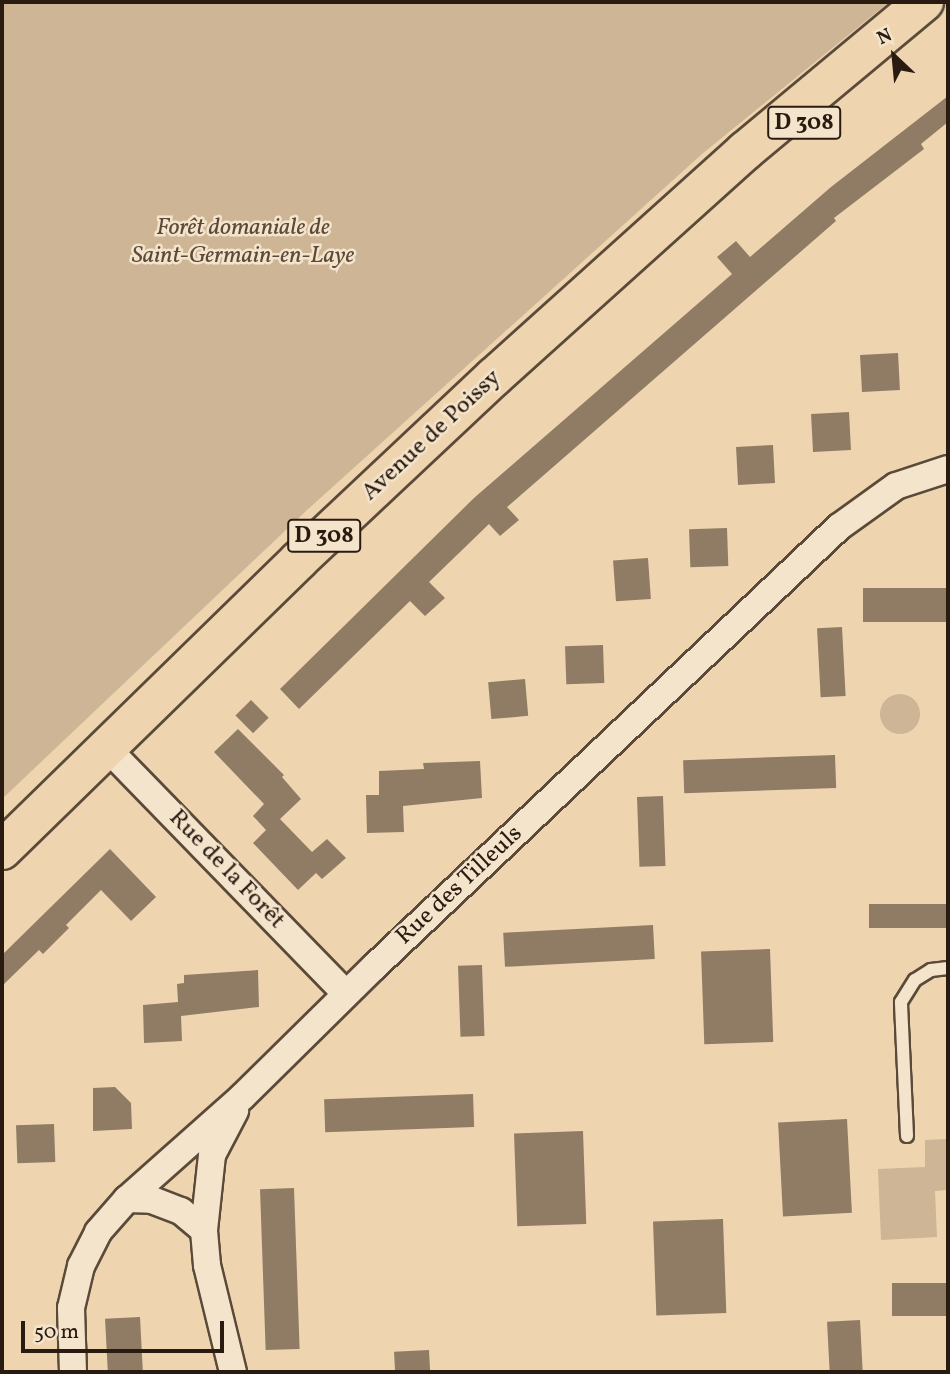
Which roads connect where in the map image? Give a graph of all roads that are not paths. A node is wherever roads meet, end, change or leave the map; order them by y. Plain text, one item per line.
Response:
1 (924, 2) edge
2 (948, 9) edge
3 (657, 233) junction
4 (948, 469) edge
5 (106, 747) junction
6 (2, 850) edge
7 (948, 968) edge
8 (346, 994) junction
9 (242, 1097) junction
10 (907, 1136) dead end
11 (127, 1199) junction
12 (204, 1230) junction
13 (74, 1372) edge
14 (233, 1372) edge

1 - 3 main road, Avenue de Poissy / D 308
2 - 3 main road, Avenue de Poissy / D 308
3 - 5 main road, Avenue de Poissy / D 308
4 - 8 street, Rue des Tilleuls
5 - 6 main road, Avenue de Poissy / D 308
5 - 8 street, Rue de la Forêt
7 - 10 lane
8 - 9 street, Rue des Tilleuls
9 - 11 street, Rue des Tilleuls
9 - 12 street
11 - 12 street
11 - 13 street, Rue des Tilleuls
12 - 14 street

